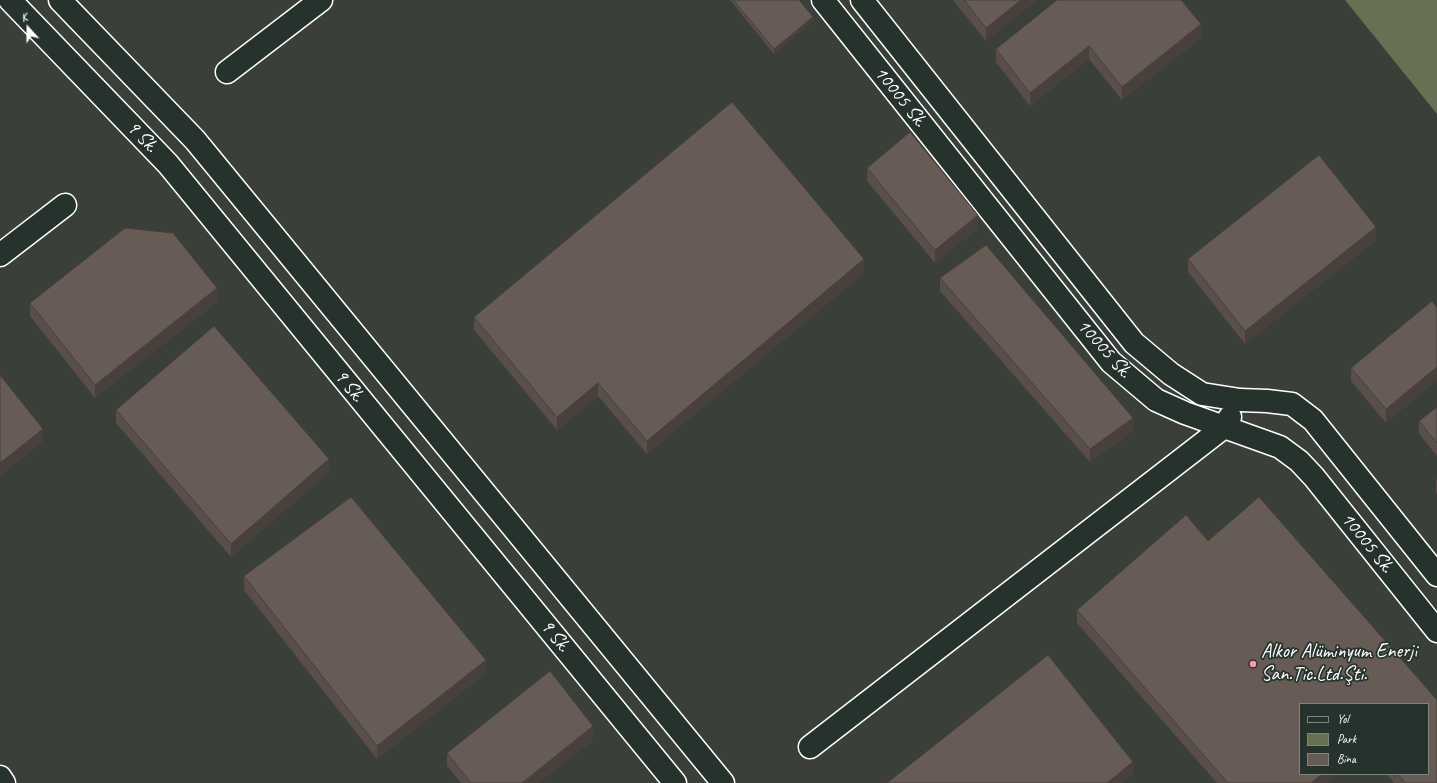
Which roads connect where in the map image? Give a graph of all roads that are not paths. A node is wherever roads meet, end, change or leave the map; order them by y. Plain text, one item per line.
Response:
1 (10, 0) edge
2 (60, 0) edge
3 (321, 0) edge
4 (823, 0) edge
5 (862, 0) edge
6 (227, 72) dead end
7 (65, 205) dead end
8 (0, 255) edge
9 (1240, 400) junction
10 (1224, 427) junction
11 (1437, 575) edge
12 (1437, 630) edge
13 (810, 747) dead end
14 (0, 777) edge
15 (4, 783) edge
16 (676, 783) edge
17 (723, 783) edge

1 - 16 lane, 9 Sk.
2 - 17 lane, 9 Sk.
3 - 6 lane
4 - 10 lane, 10005 Sk.
5 - 9 lane, 10005 Sk.
7 - 8 lane
9 - 10 lane
9 - 11 lane, 10005 Sk.
10 - 12 lane, 10005 Sk.
10 - 13 lane
14 - 15 lane

